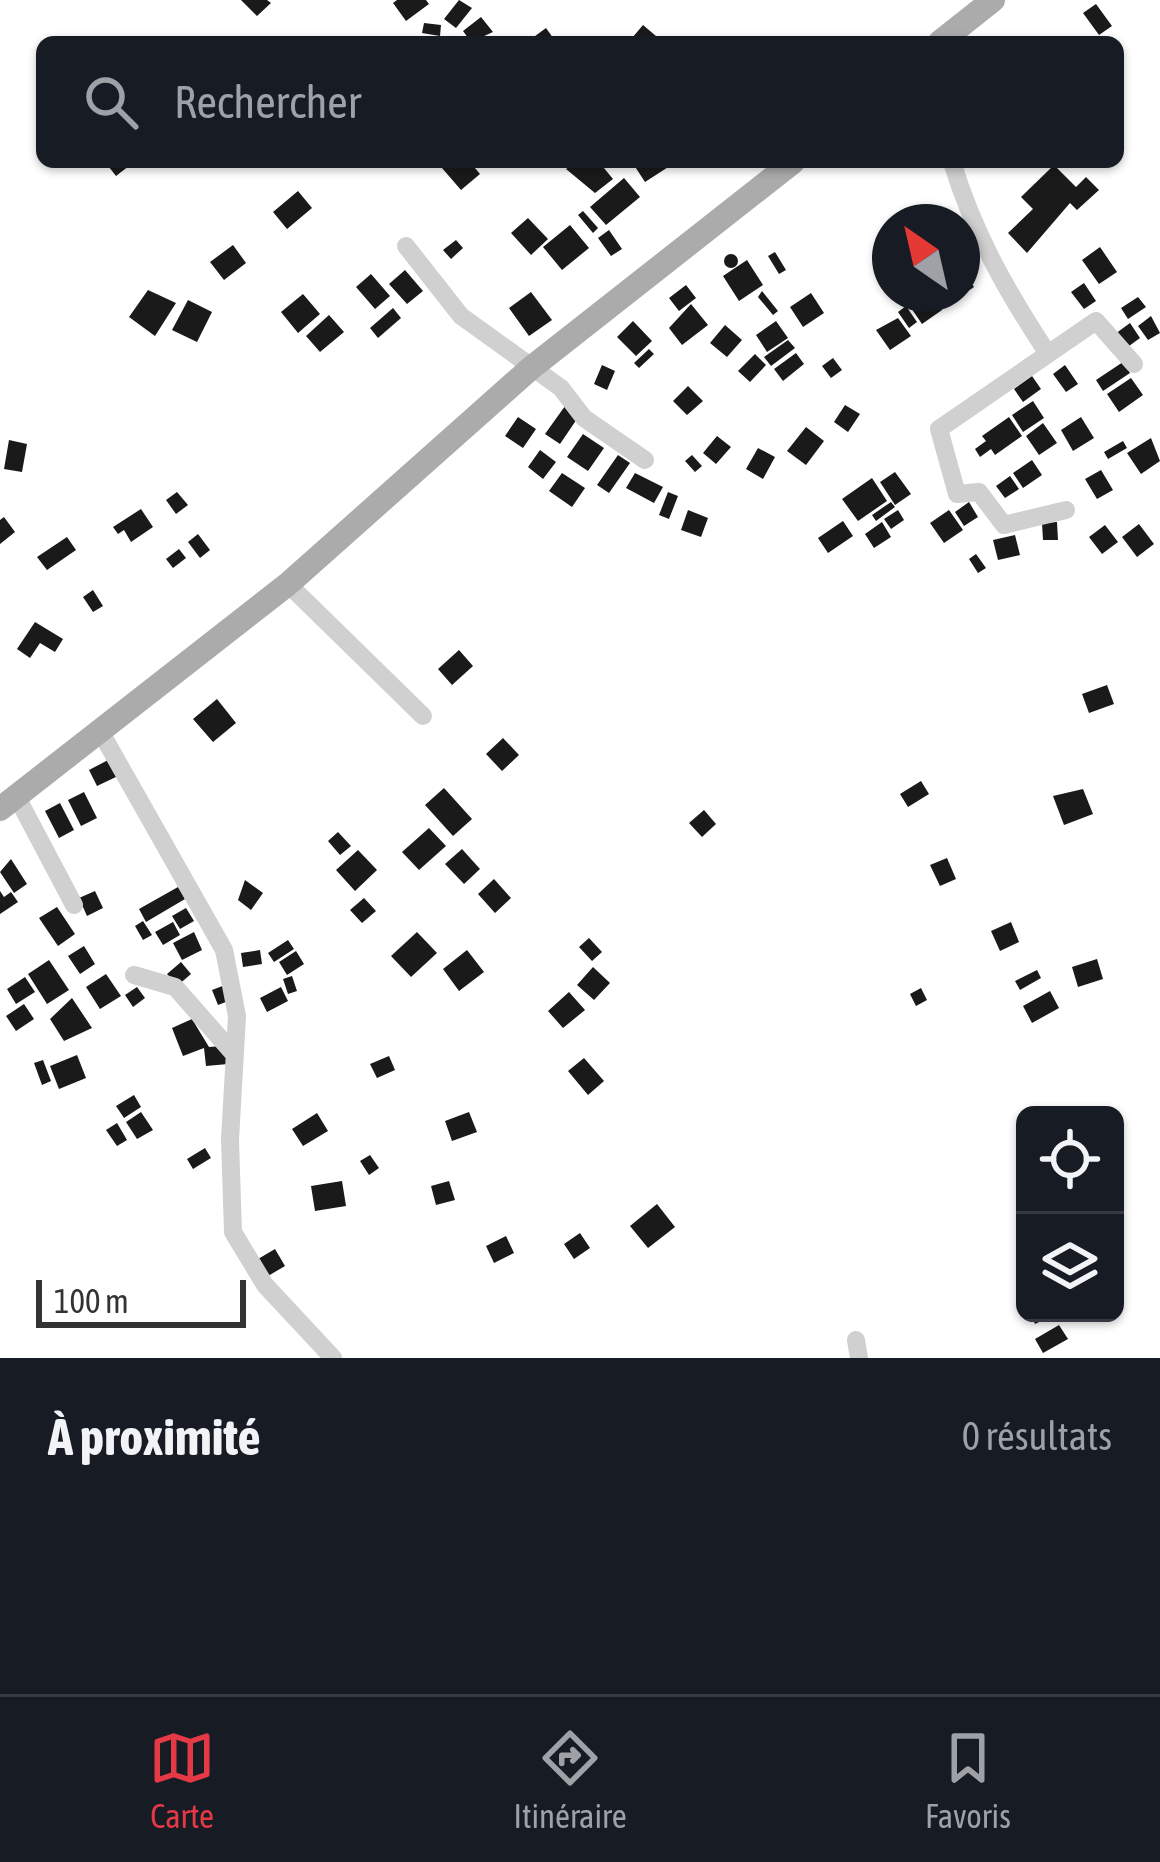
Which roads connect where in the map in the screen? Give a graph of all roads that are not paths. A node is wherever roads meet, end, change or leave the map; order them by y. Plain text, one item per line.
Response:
1 (993, 0) edge
2 (965, 9) edge
3 (945, 36) edge
4 (785, 168) edge
5 (954, 168) edge
6 (406, 247) dead end
7 (1048, 354) junction
8 (1134, 364) dead end
9 (531, 368) junction
10 (645, 460) dead end
11 (1066, 510) dead end
12 (288, 584) junction
13 (423, 716) dead end
14 (99, 729) junction
15 (9, 804) edge
16 (74, 905) dead end
17 (134, 975) dead end
18 (233, 1054) junction
19 (333, 1358) edge

1 - 2 main road
2 - 3 main road
4 - 9 main road
5 - 7 street
6 - 9 street
7 - 8 street
7 - 11 street
9 - 10 street
9 - 12 main road
12 - 13 street
12 - 14 main road
14 - 15 main road
14 - 18 street
15 - 16 street
17 - 18 street
18 - 19 street

